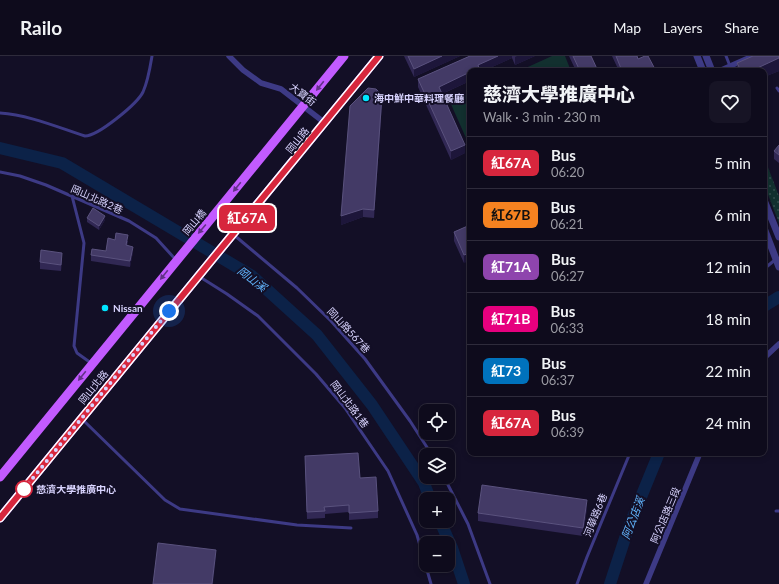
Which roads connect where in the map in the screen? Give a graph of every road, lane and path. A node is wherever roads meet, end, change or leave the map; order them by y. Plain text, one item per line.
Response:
1 (152, 56) edge
2 (229, 56) edge
3 (344, 56) edge
4 (379, 56) edge
5 (697, 56) edge
6 (706, 56) edge
7 (726, 56) edge
8 (753, 56) edge
9 (730, 66) junction
10 (702, 68) edge
11 (711, 68) edge
12 (726, 68) edge
13 (304, 106) junction
14 (0, 113) edge
15 (325, 123) junction
16 (0, 172) edge
17 (72, 196) junction
18 (767, 207) edge
19 (215, 214) joint
20 (767, 236) edge
21 (232, 237) junction
22 (779, 237) edge
23 (189, 245) joint
24 (176, 260) junction
25 (778, 263) edge
26 (767, 268) edge
27 (201, 273) junction
28 (779, 344) edge
29 (767, 355) edge
30 (92, 364) junction
31 (81, 419) junction
32 (427, 448) edge
33 (629, 456) edge
34 (699, 456) edge
35 (0, 477) edge
36 (448, 484) edge
37 (0, 518) edge
38 (351, 528) dead end
39 (431, 584) edge
40 (490, 584) edge
41 (577, 584) edge
42 (646, 584) edge

1 - 14 lane
2 - 13 street, 大寶街
3 -> 13 main road, 岡山路
4 - 15 main road, 岡山路
5 - 10 street
6 - 11 street
7 - 9 lane
8 - 9 street
9 - 12 street
13 - 15 street, 大寶街
13 -> 19 main road, 岡山路
15 - 21 main road, 岡山路
16 - 17 lane, 岡山北路2巷
17 - 24 lane, 岡山北路2巷
17 - 30 lane
18 - 22 street
19 -> 23 main road, 岡山橋
20 - 25 street
21 - 27 main road
21 - 32 lane, 岡山路567巷
23 - 24 main road, 岡山北路
24 -> 30 main road, 岡山北路
25 - 26 lane
27 - 31 main road, 岡山北路
27 - 39 lane, 岡山北路1巷
28 - 29 street
30 -> 35 main road, 岡山北路
31 - 37 main road, 岡山北路
31 - 38 lane
33 - 41 lane, 河華路6巷
34 - 42 street, 阿公店路三段
36 - 40 lane

